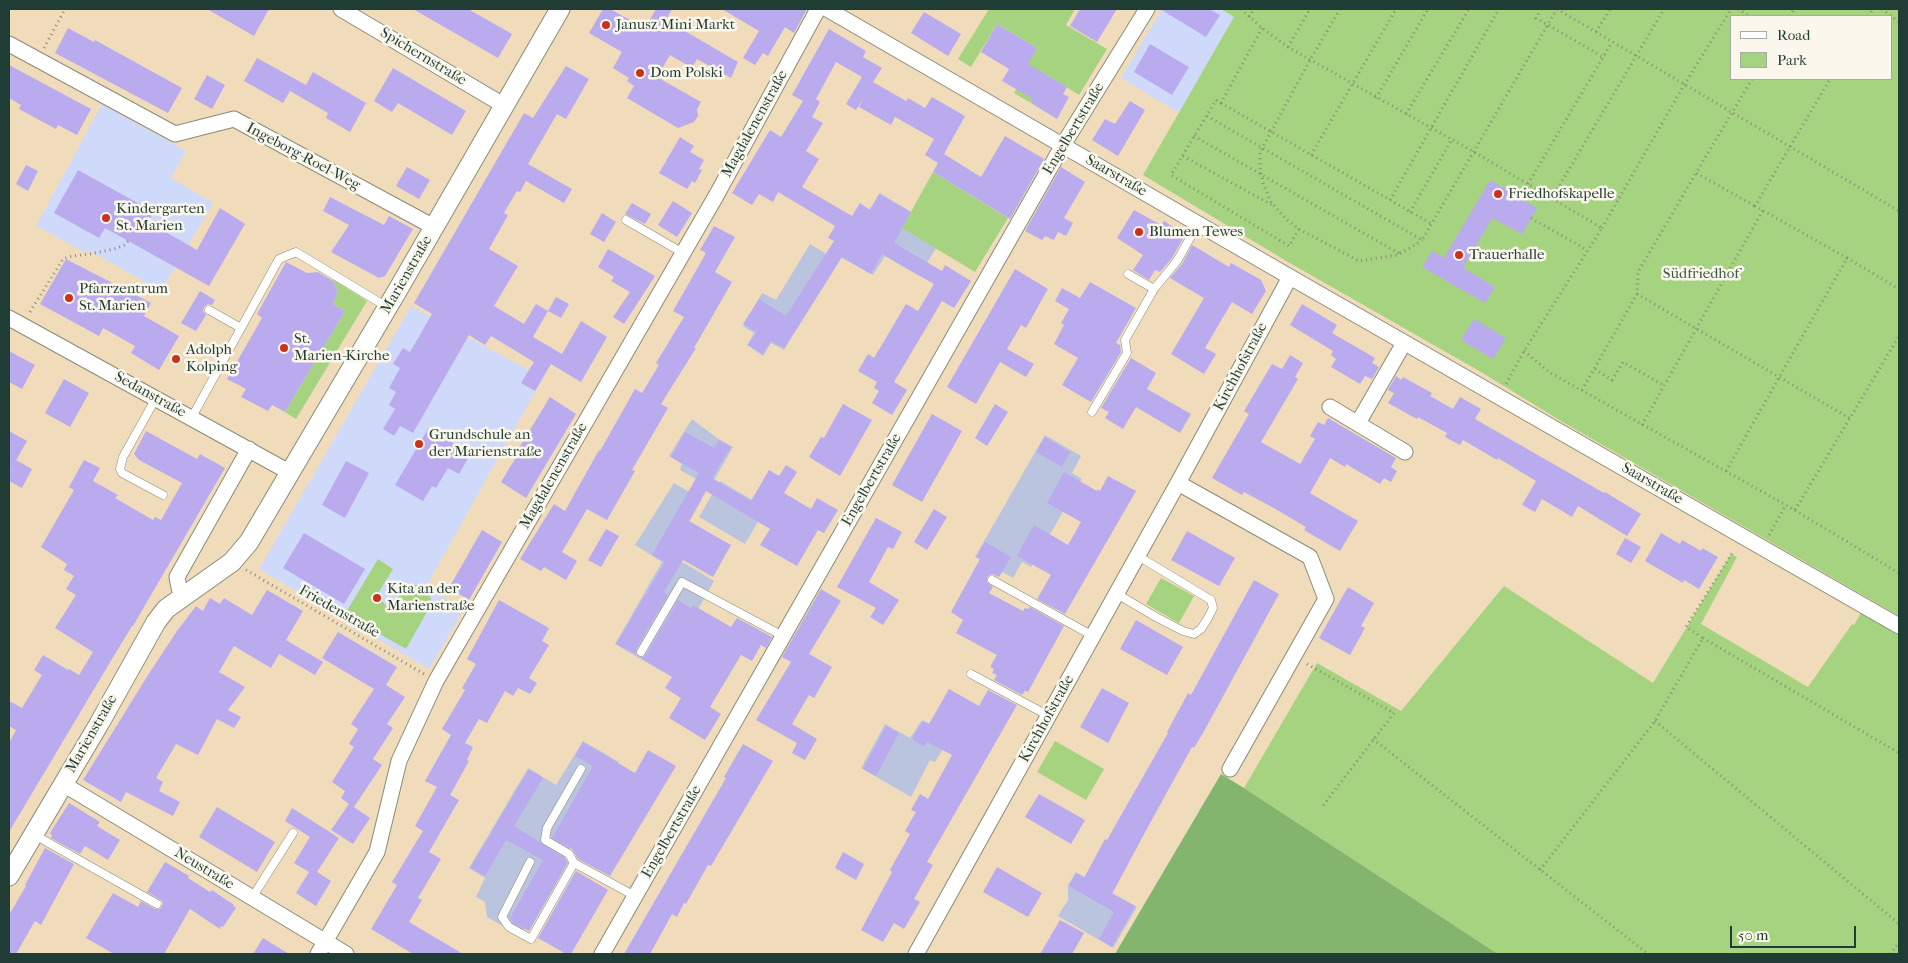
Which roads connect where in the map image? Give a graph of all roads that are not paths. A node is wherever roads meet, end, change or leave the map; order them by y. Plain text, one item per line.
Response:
1 (341, 9) edge
2 (560, 9) edge
3 (818, 9) edge
4 (827, 9) edge
5 (1147, 9) edge
6 (9, 44) edge
7 (505, 106) junction
8 (1063, 145) junction
9 (626, 220) dead end
10 (1198, 224) junction
11 (434, 227) junction
12 (683, 253) junction
13 (1128, 274) dead end
14 (1290, 277) junction
15 (1154, 289) junction
16 (388, 308) junction
17 (209, 310) dead end
18 (16, 322) edge
19 (241, 328) junction
20 (1404, 343) junction
21 (156, 398) junction
22 (1330, 407) dead end
23 (1092, 412) dead end
24 (192, 417) junction
25 (1358, 423) junction
26 (249, 449) junction
27 (1405, 452) dead end
28 (291, 473) junction
29 (1178, 483) junction
30 (163, 495) dead end
31 (1138, 556) junction
32 (992, 580) dead end
33 (1117, 594) junction
34 (181, 596) junction
35 (1899, 626) edge
36 (783, 636) junction
37 (1093, 636) junction
38 (640, 652) dead end
39 (971, 674) dead end
40 (1049, 716) junction
41 (581, 769) dead end
42 (1230, 770) dead end
43 (62, 784) junction
44 (293, 833) dead end
45 (33, 834) junction
46 (530, 862) dead end
47 (574, 862) junction
48 (9, 876) edge
49 (635, 896) junction
50 (252, 898) junction
51 (157, 904) dead end
52 (322, 948) edge
53 (346, 954) edge
54 (602, 954) edge
55 (916, 954) edge

1 - 7 street, Spichernstraße
2 - 7 street, Marienstraße
3 - 12 street, Magdalenenstraße
4 - 8 street, Saarstraße
5 - 8 street, Engelbertstraße
6 - 11 street, Ingeborg-Roel-Weg
7 - 11 street, Marienstraße
8 - 10 street, Saarstraße
8 - 36 street, Engelbertstraße
9 - 12 lane
10 - 14 street, Saarstraße
10 - 15 lane
11 - 16 street, Marienstraße
12 - 52 street, Magdalenenstraße
13 - 15 lane
14 - 20 street, Saarstraße
14 - 29 street, Kirchhofstraße
15 - 23 lane
16 - 19 lane
16 - 28 street, Marienstraße
17 - 19 lane
18 - 21 street, Sedanstraße
19 - 24 lane
20 - 25 street
20 - 35 street, Saarstraße
21 - 24 street, Sedanstraße
21 - 30 lane
22 - 25 street
24 - 26 street, Sedanstraße
25 - 27 street
26 - 28 street, Sedanstraße
26 - 34 street
28 - 34 street, Marienstraße
29 - 31 street, Kirchhofstraße
29 - 42 street
31 - 33 street, Kirchhofstraße
31 - 33 lane
32 - 37 lane
33 - 37 street, Kirchhofstraße
34 - 43 street, Marienstraße
36 - 38 lane
36 - 49 street, Engelbertstraße
37 - 40 street, Kirchhofstraße
39 - 40 lane
40 - 55 street, Kirchhofstraße
41 - 47 lane
43 - 45 street, Marienstraße
43 - 50 street, Neustraße
44 - 50 lane
45 - 48 street, Marienstraße
45 - 51 lane
46 - 47 lane
47 - 49 lane
49 - 54 street, Engelbertstraße
50 - 52 street, Neustraße
52 - 53 street, Neustraße

